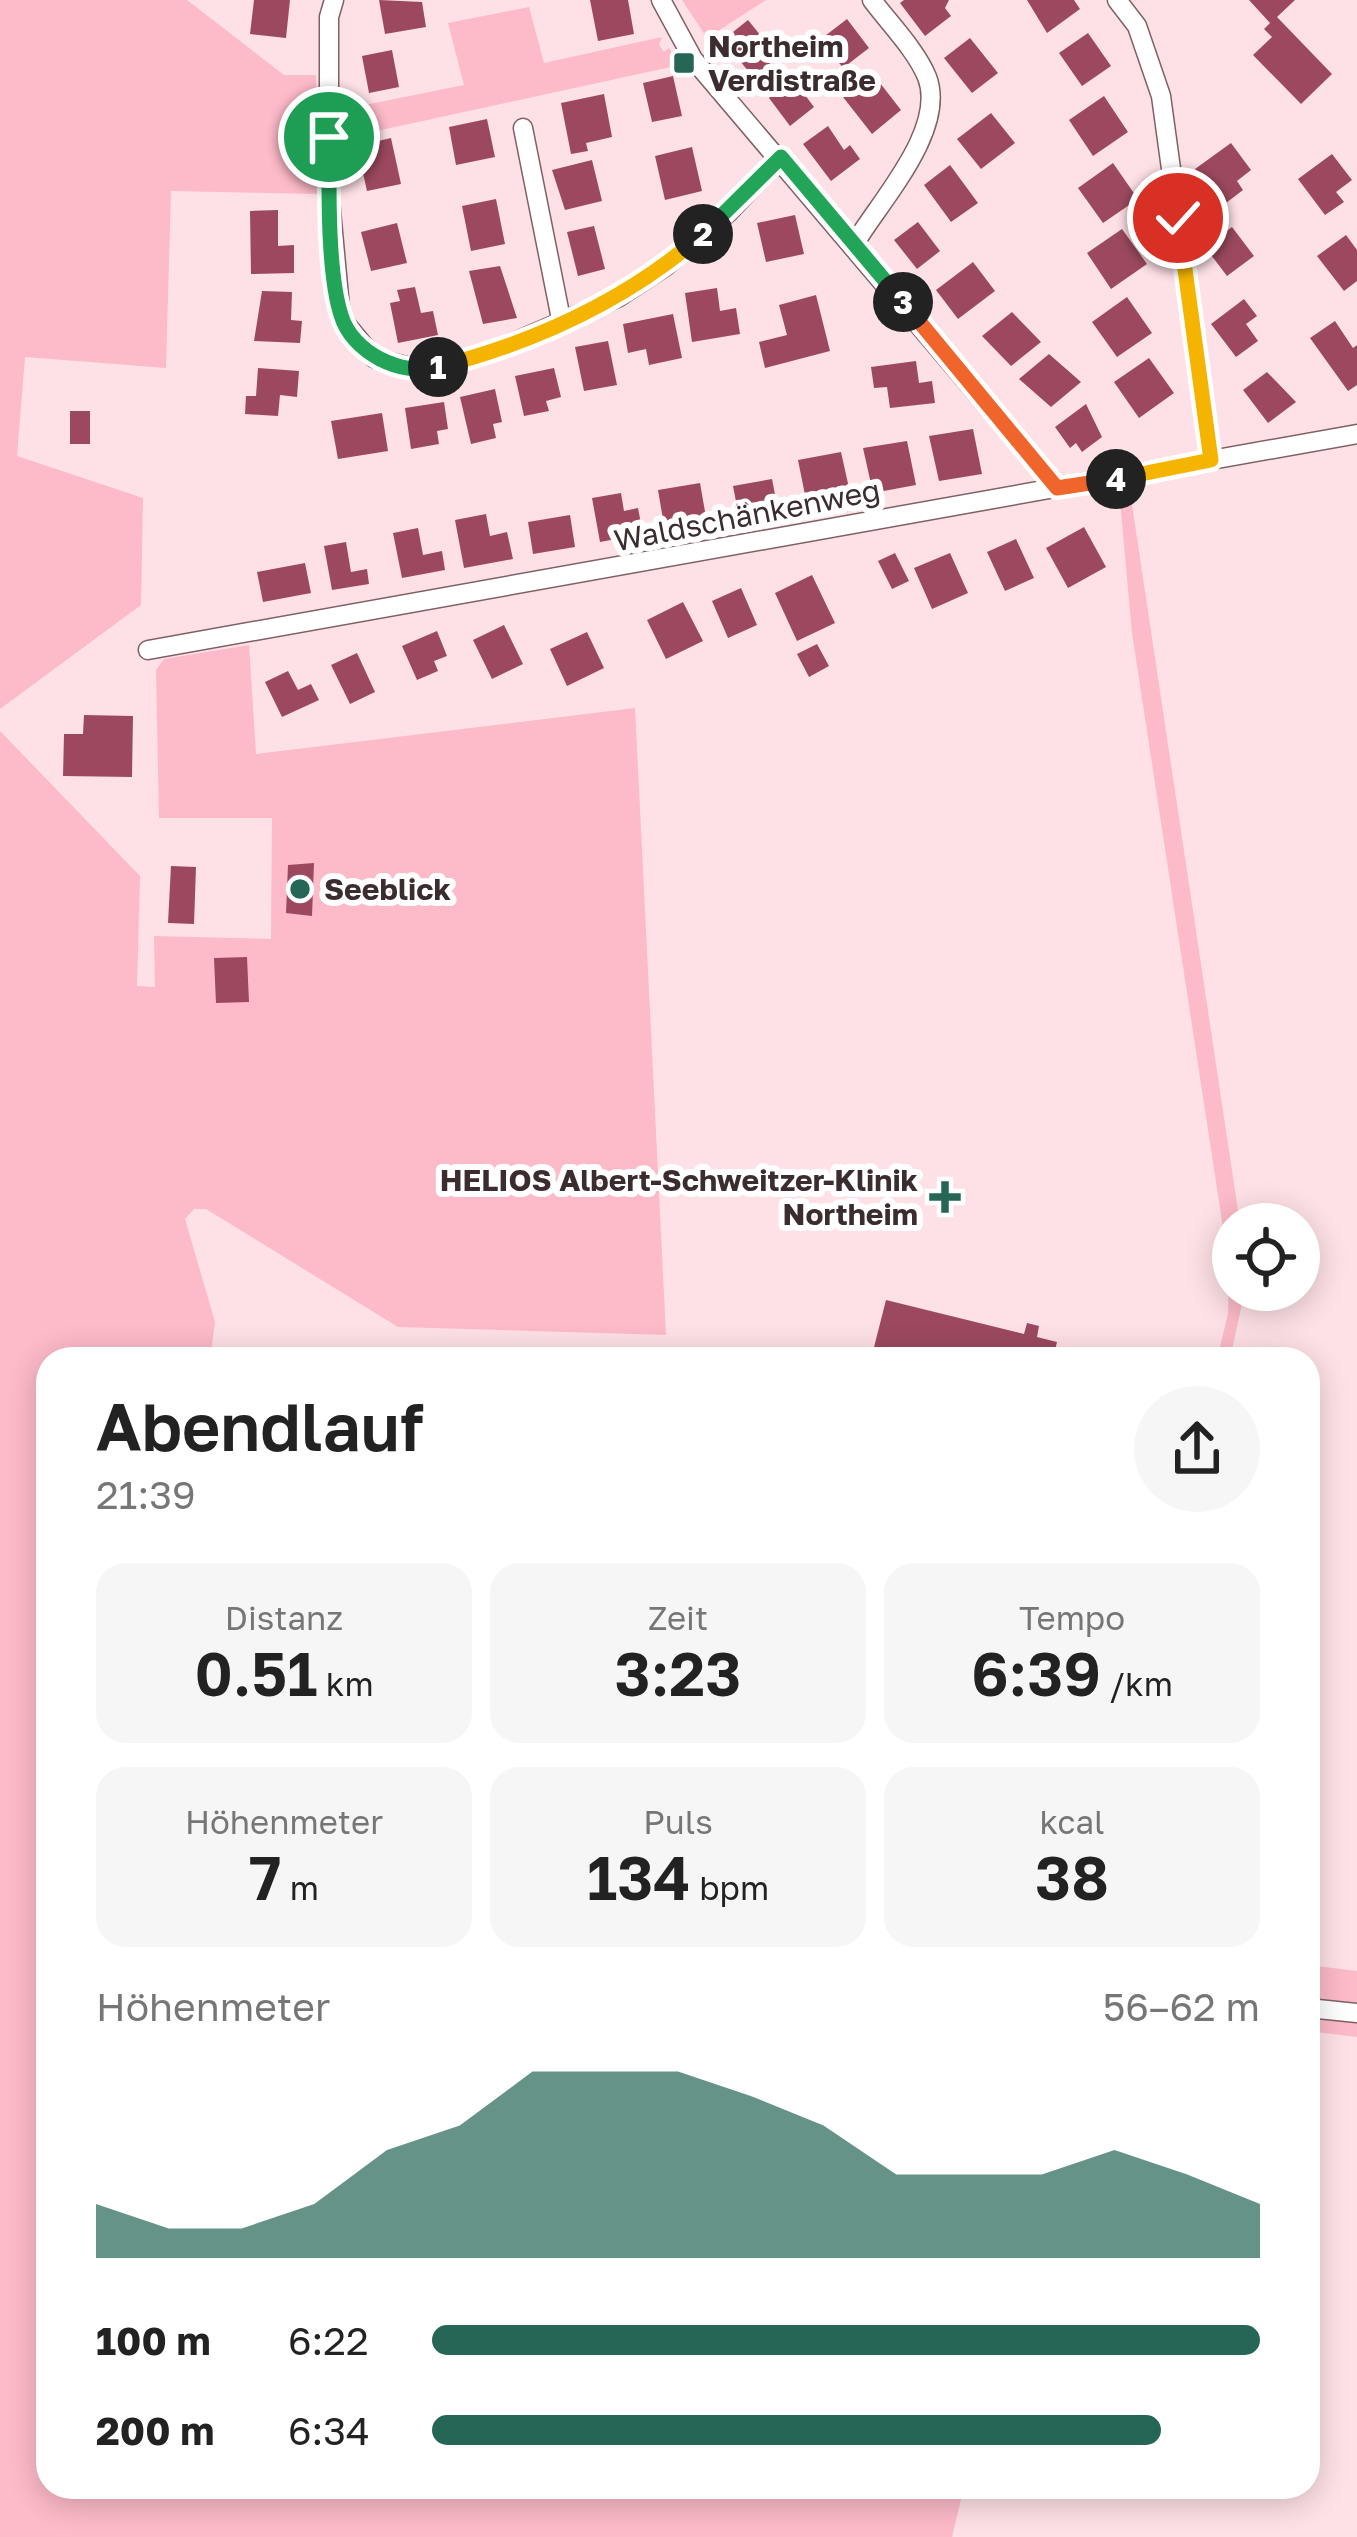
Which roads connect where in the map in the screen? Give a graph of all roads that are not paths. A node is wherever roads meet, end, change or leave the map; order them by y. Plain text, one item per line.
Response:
1 (334, 0) edge
2 (661, 0) edge
3 (872, 0) edge
4 (1117, 0) edge
5 (523, 128) dead end
6 (781, 157) junction
7 (854, 243) junction
8 (562, 324) junction
9 (1357, 434) edge
10 (1211, 460) junction
11 (1057, 488) junction
12 (148, 650) dead end
13 (1320, 2009) edge
14 (1357, 2013) edge

1 - 8 street
2 - 6 street
3 - 7 street
4 - 10 street
5 - 8 street
6 - 7 street
6 - 8 street
7 - 11 street
9 - 10 street, Waldschänkenweg
10 - 11 street, Waldschänkenweg
11 - 12 street, Waldschänkenweg
13 - 14 street

